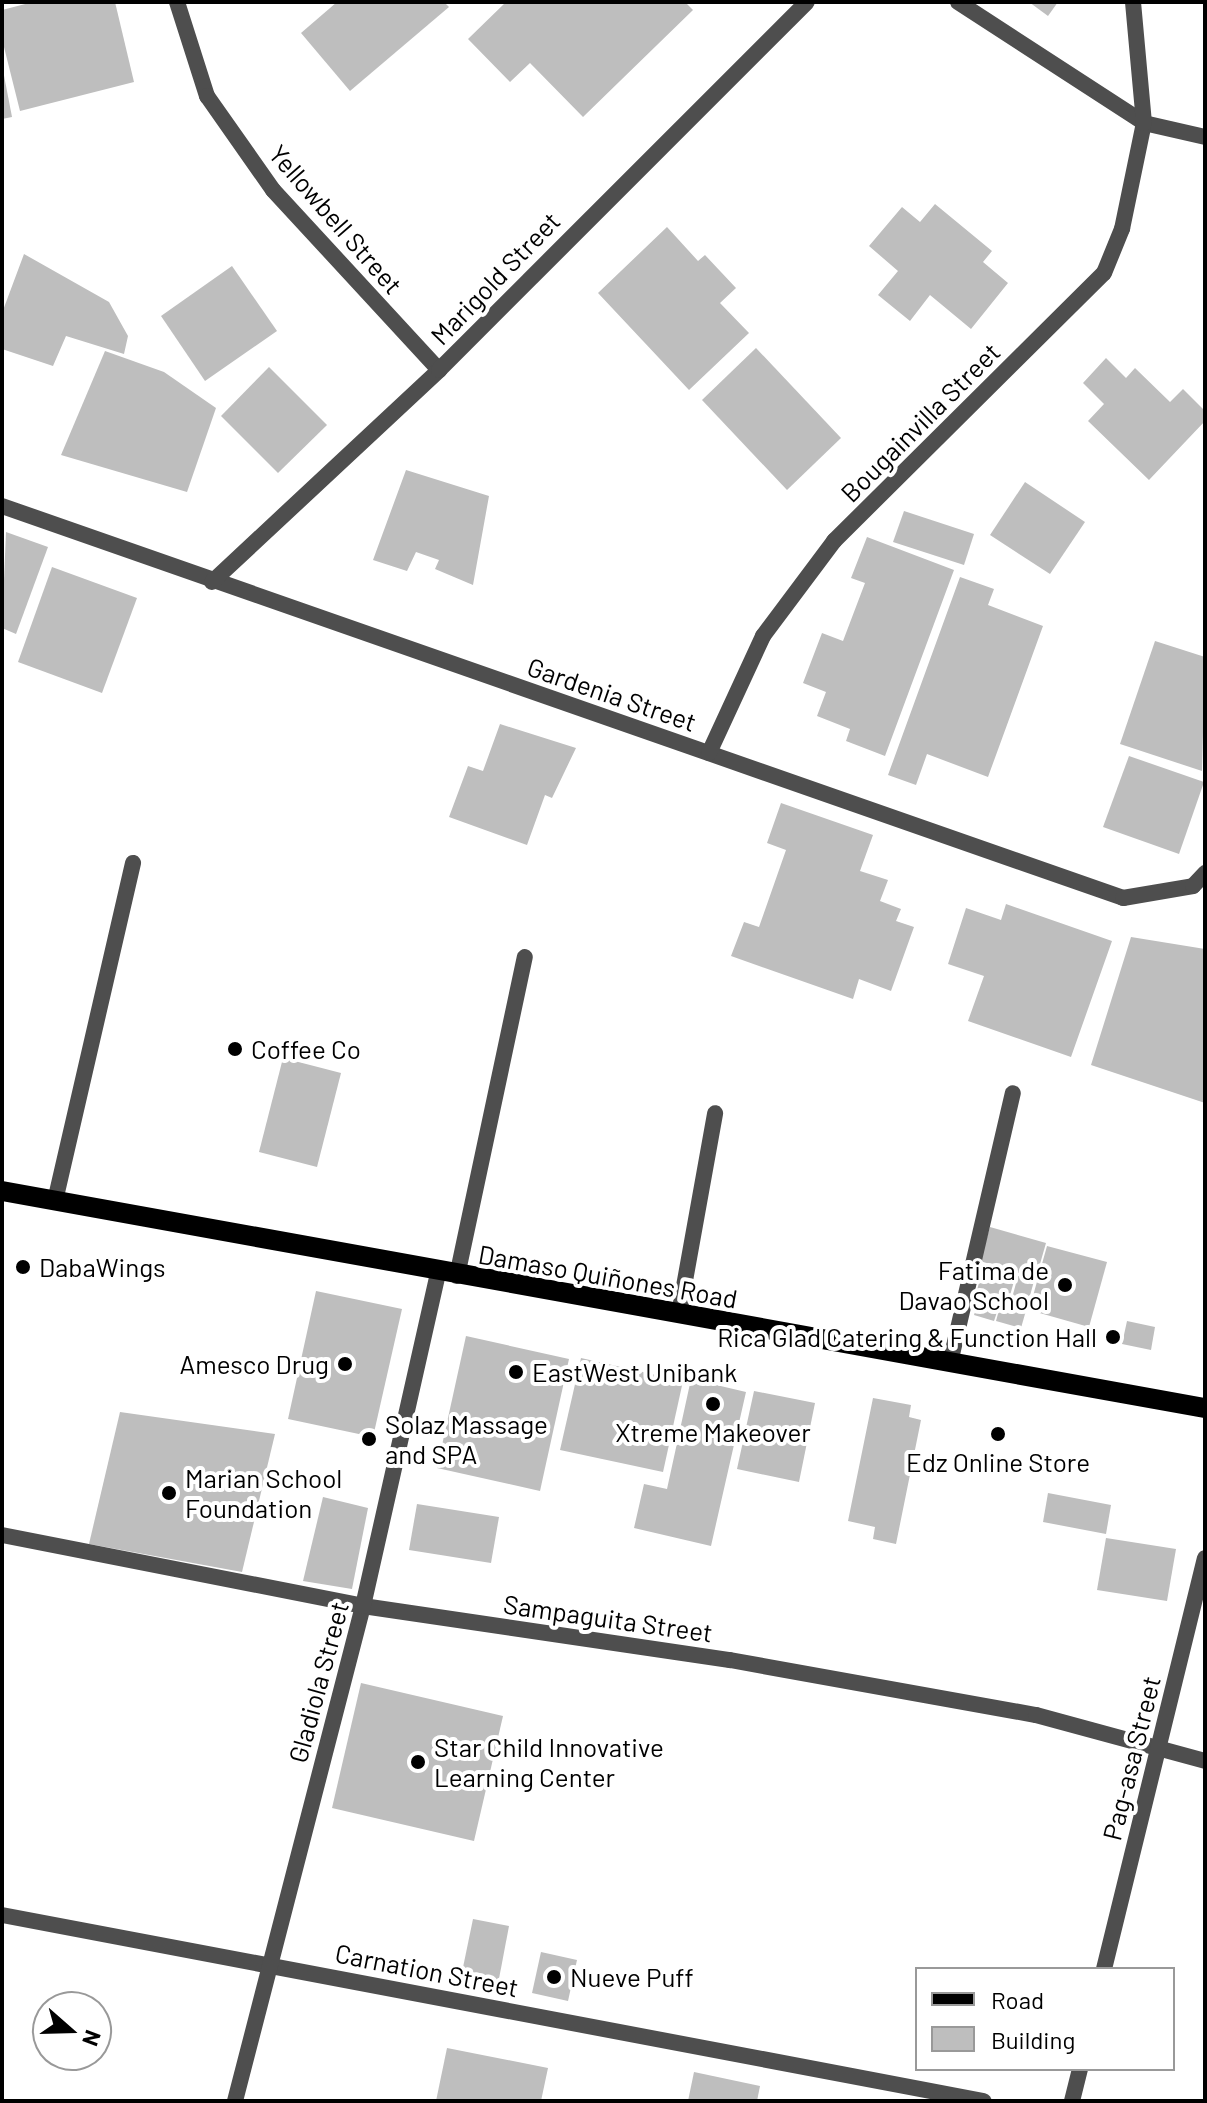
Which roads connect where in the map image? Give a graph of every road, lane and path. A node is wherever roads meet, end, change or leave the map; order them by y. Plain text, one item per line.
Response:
1 (177, 2) edge
2 (807, 2) edge
3 (958, 2) edge
4 (1133, 2) edge
5 (1144, 123) junction
6 (1205, 137) edge
7 (439, 370) junction
8 (2, 506) edge
9 (212, 582) junction
10 (709, 753) junction
11 (133, 863) dead end
12 (1205, 873) edge
13 (525, 957) dead end
14 (1013, 1093) dead end
15 (715, 1113) dead end
16 (2, 1191) edge
17 (55, 1201) junction
18 (447, 1274) junction
19 (679, 1314) junction
20 (950, 1363) junction
21 (1205, 1408) edge
22 (2, 1535) edge
23 (1205, 1558) edge
24 (363, 1606) junction
25 (1159, 1747) junction
26 (1205, 1761) edge
27 (2, 1915) edge
28 (268, 1964) junction
29 (1104, 1967) edge
30 (1080, 2071) edge
31 (235, 2101) edge
32 (984, 2101) edge
33 (1072, 2101) edge

1 - 7 street, Yellowbell Street
2 - 7 street, Marigold Street
3 - 5 street
4 - 5 street, Bougainvilla Street
5 - 6 street
5 - 10 street, Bougainvilla Street
7 - 9 street, Marigold Street
8 - 9 street, Gardenia Street
9 - 10 street, Gardenia Street
10 - 12 street, Gardenia Street
11 - 17 street
13 - 18 street, Gladiola Street
14 - 20 street
15 - 19 street
16 - 17 main road, Damaso Quiñones Road
17 - 18 main road, Damaso Quiñones Road
18 - 19 main road, Damaso Quiñones Road
18 - 24 street, Gladiola Street
19 - 20 main road, Damaso Quiñones Road
20 - 21 main road, Damaso Quiñones Road
22 - 24 street, Sampaguita Street
23 - 25 street, Pag-asa Street
24 - 25 street, Sampaguita Street
24 - 28 street, Gladiola Street
25 - 26 street, Sampaguita Street
25 - 29 street, Pag-asa Street
27 - 28 street, Carnation Street
28 - 31 street, Gladiola Street
28 - 32 street, Carnation Street
30 - 33 street

